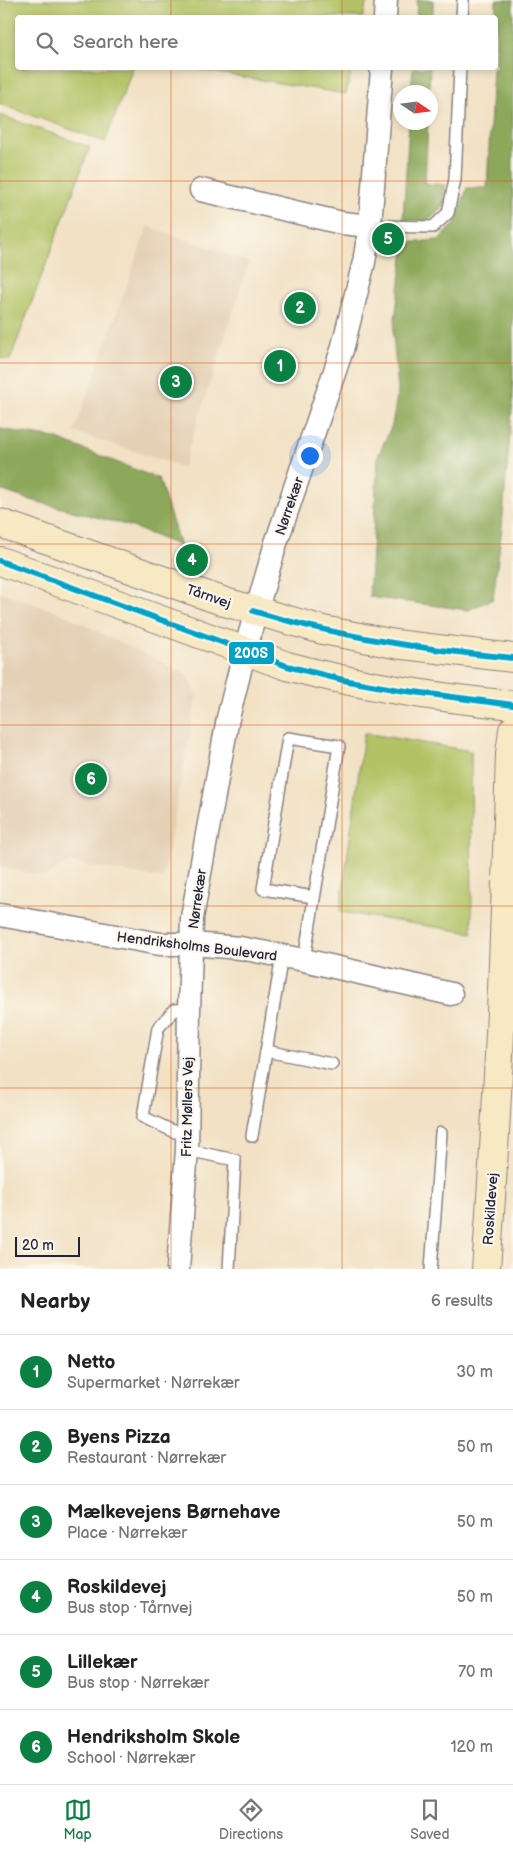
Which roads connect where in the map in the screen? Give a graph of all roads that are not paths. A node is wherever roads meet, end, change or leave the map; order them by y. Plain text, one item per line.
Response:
1 (386, 0) edge
2 (463, 0) edge
3 (385, 15) edge
4 (462, 15) edge
5 (382, 70) edge
6 (460, 70) edge
7 (201, 190) dead end
8 (370, 226) junction
9 (0, 523) edge
10 (0, 561) edge
11 (256, 612) junction
12 (245, 650) junction
13 (513, 658) edge
14 (513, 705) edge
15 (513, 730) edge
16 (314, 897) junction
17 (0, 915) edge
18 (192, 944) junction
19 (293, 958) junction
20 (451, 994) dead end
21 (188, 1008) junction
22 (266, 1051) junction
23 (332, 1064) dead end
24 (441, 1134) dead end
25 (252, 1136) dead end
26 (187, 1141) junction
27 (178, 1269) edge
28 (229, 1269) edge
29 (431, 1269) edge
30 (486, 1269) edge

1 - 3 street
2 - 4 lane
5 - 8 street, Nørrekær
6 - 8 lane
7 - 8 street
8 - 11 street, Nørrekær
9 - 11 street, Tårnvej
10 - 12 street
11 - 12 street, Nørrekær
11 - 13 street, Tårnvej
12 - 14 street
12 - 18 street, Nørrekær
15 - 30 street, Roskildevej
16 - 16 lane
16 - 19 lane
17 - 18 street, Hendriksholms Boulevard
18 - 19 street, Hendriksholms Boulevard
18 - 21 street, Fritz Møllers Vej
19 - 20 street, Hendriksholms Boulevard
19 - 22 lane
21 - 26 street, Fritz Møllers Vej
21 - 26 lane
22 - 23 lane
22 - 25 lane
24 - 29 lane
26 - 27 street, Fritz Møllers Vej
26 - 28 lane

